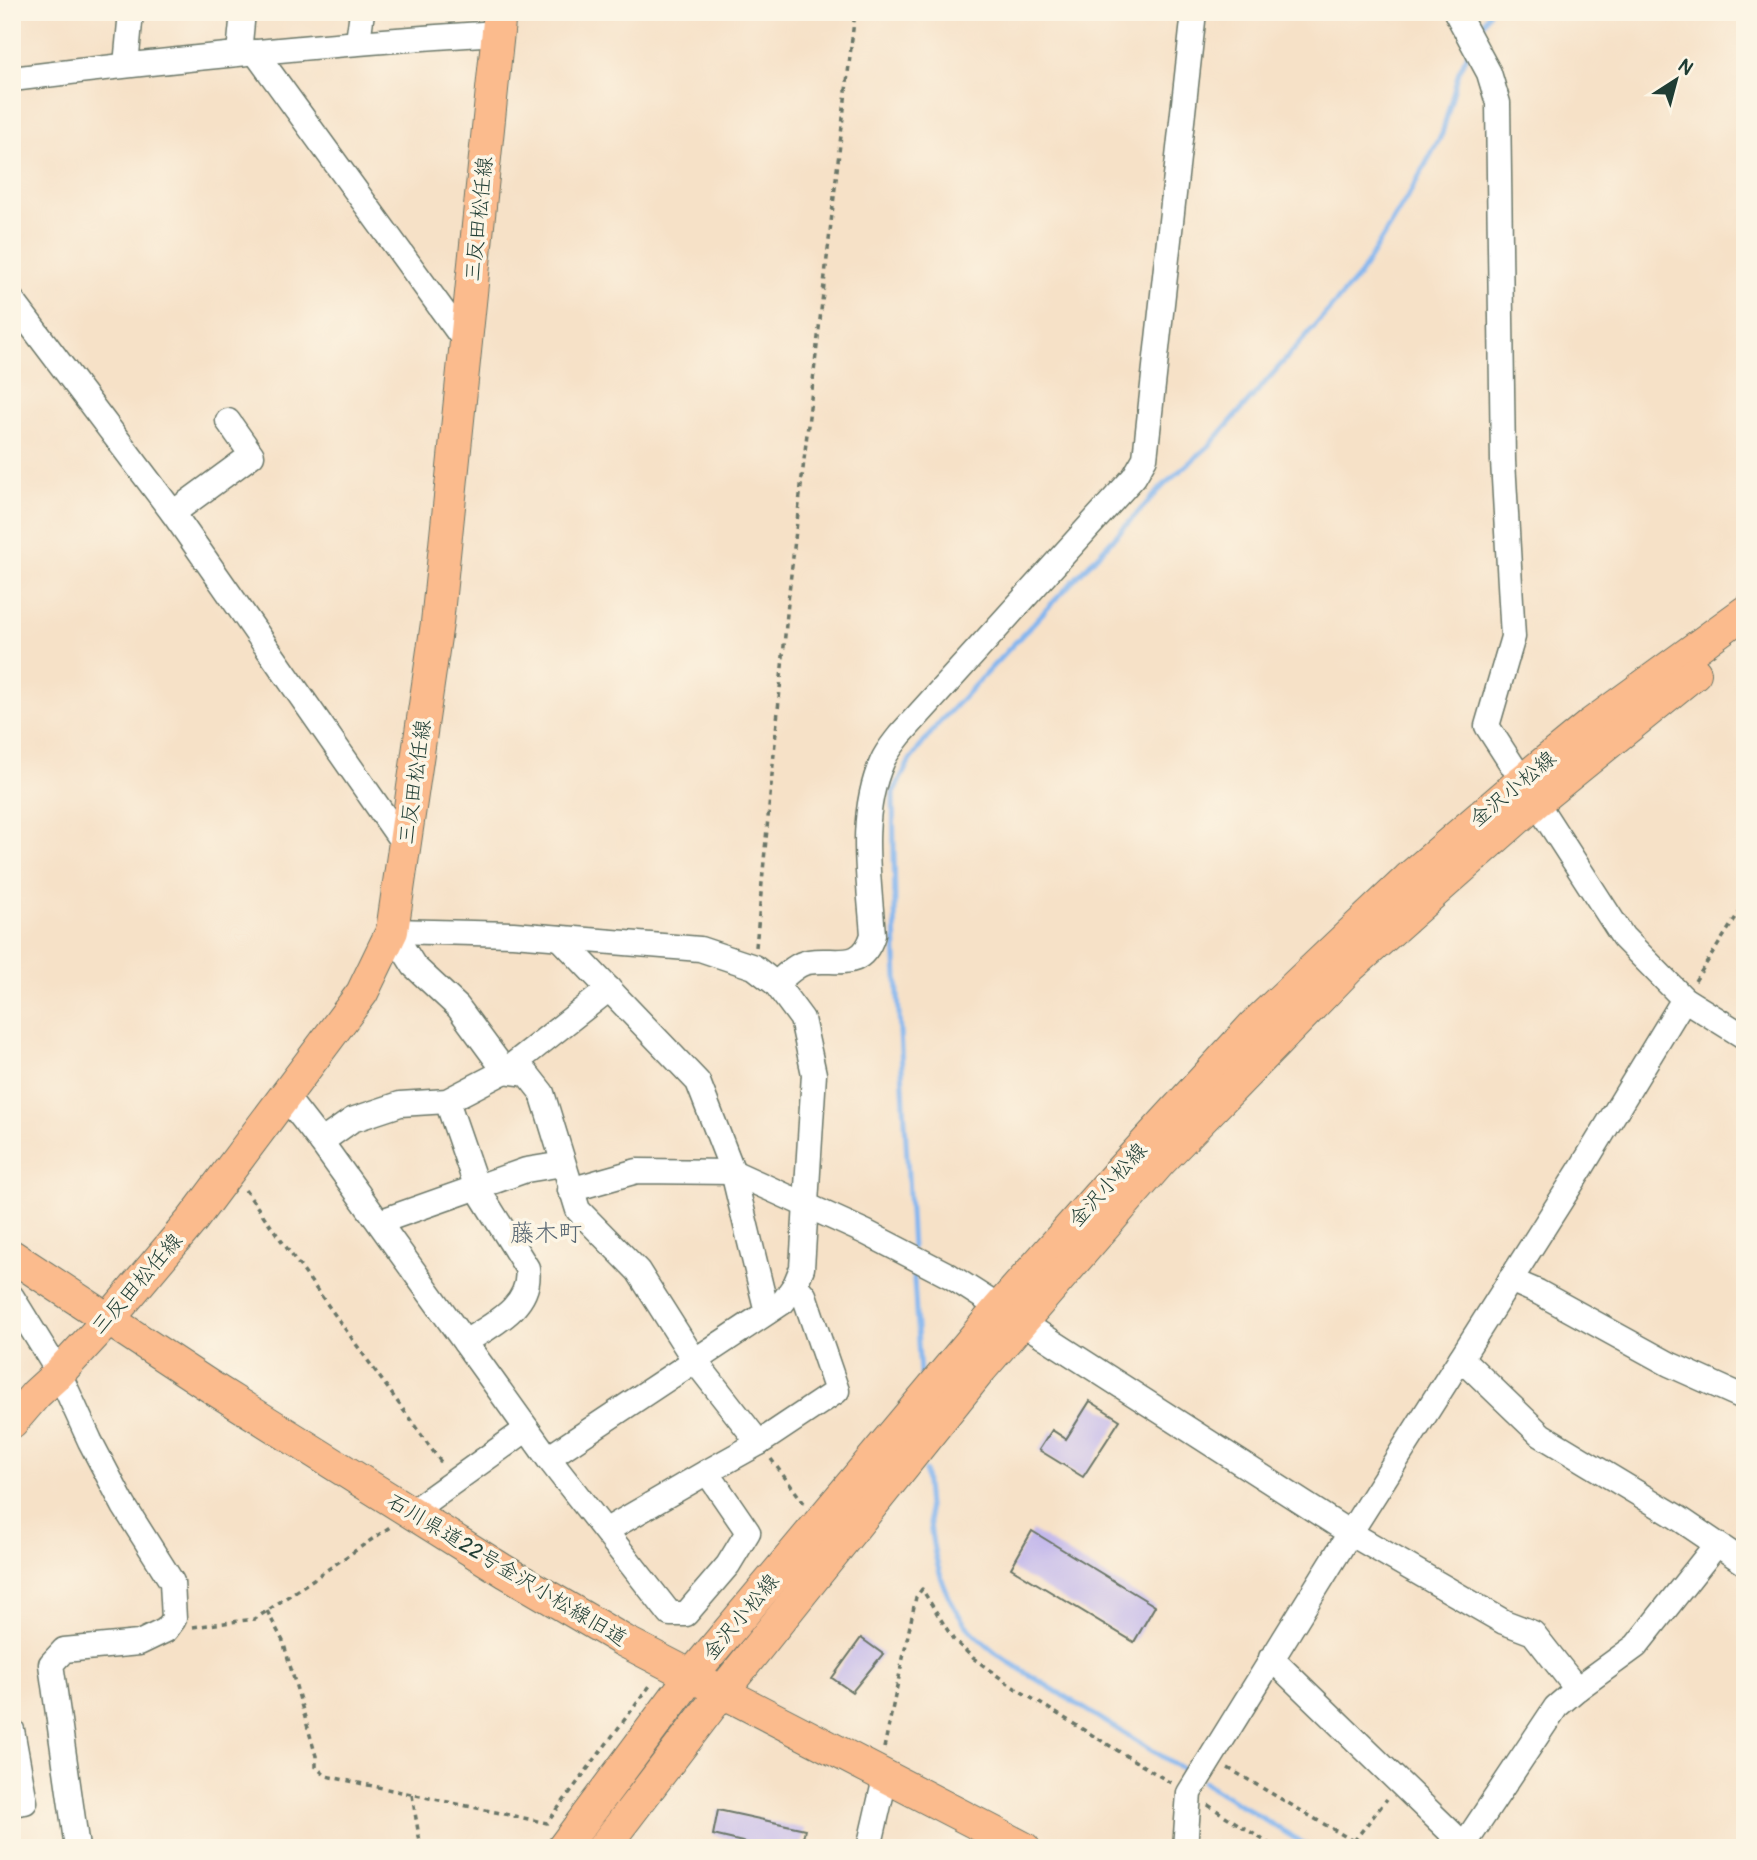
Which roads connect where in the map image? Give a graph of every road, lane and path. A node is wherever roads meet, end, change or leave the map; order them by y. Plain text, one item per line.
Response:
1 (131, 12) edge
2 (243, 12) edge
3 (362, 12) edge
4 (855, 12) edge
5 (1194, 12) edge
6 (499, 23) edge
7 (1467, 32) edge
8 (358, 41) junction
9 (247, 53) junction
10 (126, 65) junction
11 (12, 79) edge
12 (12, 300) edge
13 (467, 344) junction
14 (228, 421) dead end
15 (173, 513) junction
16 (1745, 612) edge
17 (1745, 637) edge
18 (1529, 791) junction
19 (406, 847) junction
20 (1745, 903) edge
21 (392, 931) junction
22 (560, 938) junction
23 (754, 967) junction
24 (776, 984) junction
25 (609, 989) junction
26 (1684, 999) junction
27 (1745, 1037) edge
28 (505, 1071) junction
29 (286, 1097) junction
30 (447, 1101) junction
31 (321, 1142) junction
32 (563, 1164) junction
33 (231, 1170) junction
34 (733, 1172) junction
35 (477, 1188) junction
36 (570, 1190) junction
37 (804, 1203) junction
38 (379, 1222) junction
39 (12, 1256) edge
40 (1510, 1280) junction
41 (795, 1284) junction
42 (12, 1297) edge
43 (767, 1312) junction
44 (1010, 1316) junction
45 (108, 1320) junction
46 (465, 1342) junction
47 (1461, 1358) junction
48 (695, 1361) junction
49 (59, 1373) junction
50 (1745, 1398) edge
51 (17, 1412) edge
52 (527, 1429) junction
53 (759, 1443) junction
54 (548, 1458) junction
55 (707, 1472) junction
56 (454, 1481) junction
57 (410, 1513) junction
58 (819, 1523) junction
59 (607, 1530) junction
60 (1350, 1533) junction
61 (1716, 1545) junction
62 (1745, 1563) edge
63 (267, 1611) junction
64 (166, 1630) junction
65 (1272, 1658) junction
66 (679, 1670) junction
67 (1577, 1689) junction
68 (722, 1692) junction
69 (12, 1730) edge
70 (1209, 1762) junction
71 (882, 1772) junction
72 (1400, 1783) junction
73 (1189, 1793) junction
74 (412, 1795) junction
75 (12, 1804) edge
76 (1354, 1841) junction
77 (1464, 1847) edge
78 (77, 1848) edge
79 (421, 1848) edge
80 (563, 1848) edge
81 (603, 1848) edge
82 (869, 1848) edge
83 (1024, 1848) edge
84 (1185, 1848) edge
85 (1276, 1848) edge
86 (1365, 1848) edge

1 - 10 street
2 - 9 street
3 - 8 street
4 - 23 path
5 - 24 street
6 - 8 street
6 - 13 main road, 三反田松任線
7 - 18 street
8 - 9 street
9 - 10 street
9 - 13 street
10 - 11 street
12 - 15 street
13 - 19 main road, 三反田松任線
14 - 15 street
15 - 19 street
16 - 18 main road, 金沢小松線
17 - 18 main road, 金沢小松線
18 - 26 street
18 - 44 main road, 金沢小松線
19 - 21 main road, 三反田松任線
20 - 26 path
21 - 22 street
21 - 28 street
21 - 29 main road, 三反田松任線
22 - 23 street
22 - 25 street
23 - 24 street
24 - 37 street
25 - 28 street
25 - 34 street
26 - 27 street
26 - 40 street
28 - 30 street
28 - 32 street
29 - 31 street
29 - 33 main road, 三反田松任線
30 - 31 street
30 - 35 street
31 - 38 street
32 - 35 street
32 - 36 street
33 - 45 main road, 三反田松任線
33 - 56 path
34 - 36 street
34 - 37 street
34 - 43 street
35 - 38 street
35 - 46 street
36 - 48 street
37 - 41 street
37 - 44 street
38 - 46 street
39 - 45 main road, 石川県道22号金沢小松線旧道
40 - 47 street
40 - 50 street
41 - 43 street
41 - 53 street
42 - 49 street
43 - 48 street
44 - 58 main road, 金沢小松線
44 - 60 street
44 - 68 main road, 金沢小松線
45 - 49 main road, 三反田松任線
45 - 57 main road, 石川県道22号金沢小松線旧道
46 - 52 street
47 - 60 street
47 - 61 street
48 - 53 street
48 - 54 street
49 - 51 main road, 三反田松任線
49 - 64 street
52 - 54 street
52 - 56 street
53 - 55 street
53 - 58 path
54 - 59 street
55 - 59 street
55 - 59 street
56 - 57 street
57 - 63 path
57 - 66 main road, 石川県道22号金沢小松線旧道
58 - 66 main road, 金沢小松線
60 - 65 street
60 - 67 street
61 - 62 street
61 - 67 street
63 - 64 path
63 - 74 path
64 - 78 street
65 - 70 street
65 - 72 street
66 - 68 main road, 石川県道22号金沢小松線旧道
66 - 74 path
66 - 80 main road, 金沢小松線
67 - 77 street
68 - 71 main road, 石川県道22号金沢小松線旧道
68 - 81 main road, 金沢小松線
69 - 75 street
70 - 73 street
70 - 76 path
71 - 73 path
71 - 82 street
71 - 83 main road, 石川県道22号金沢小松線旧道
72 - 76 path
72 - 77 street
73 - 84 street
73 - 85 path
74 - 79 path
76 - 86 path

